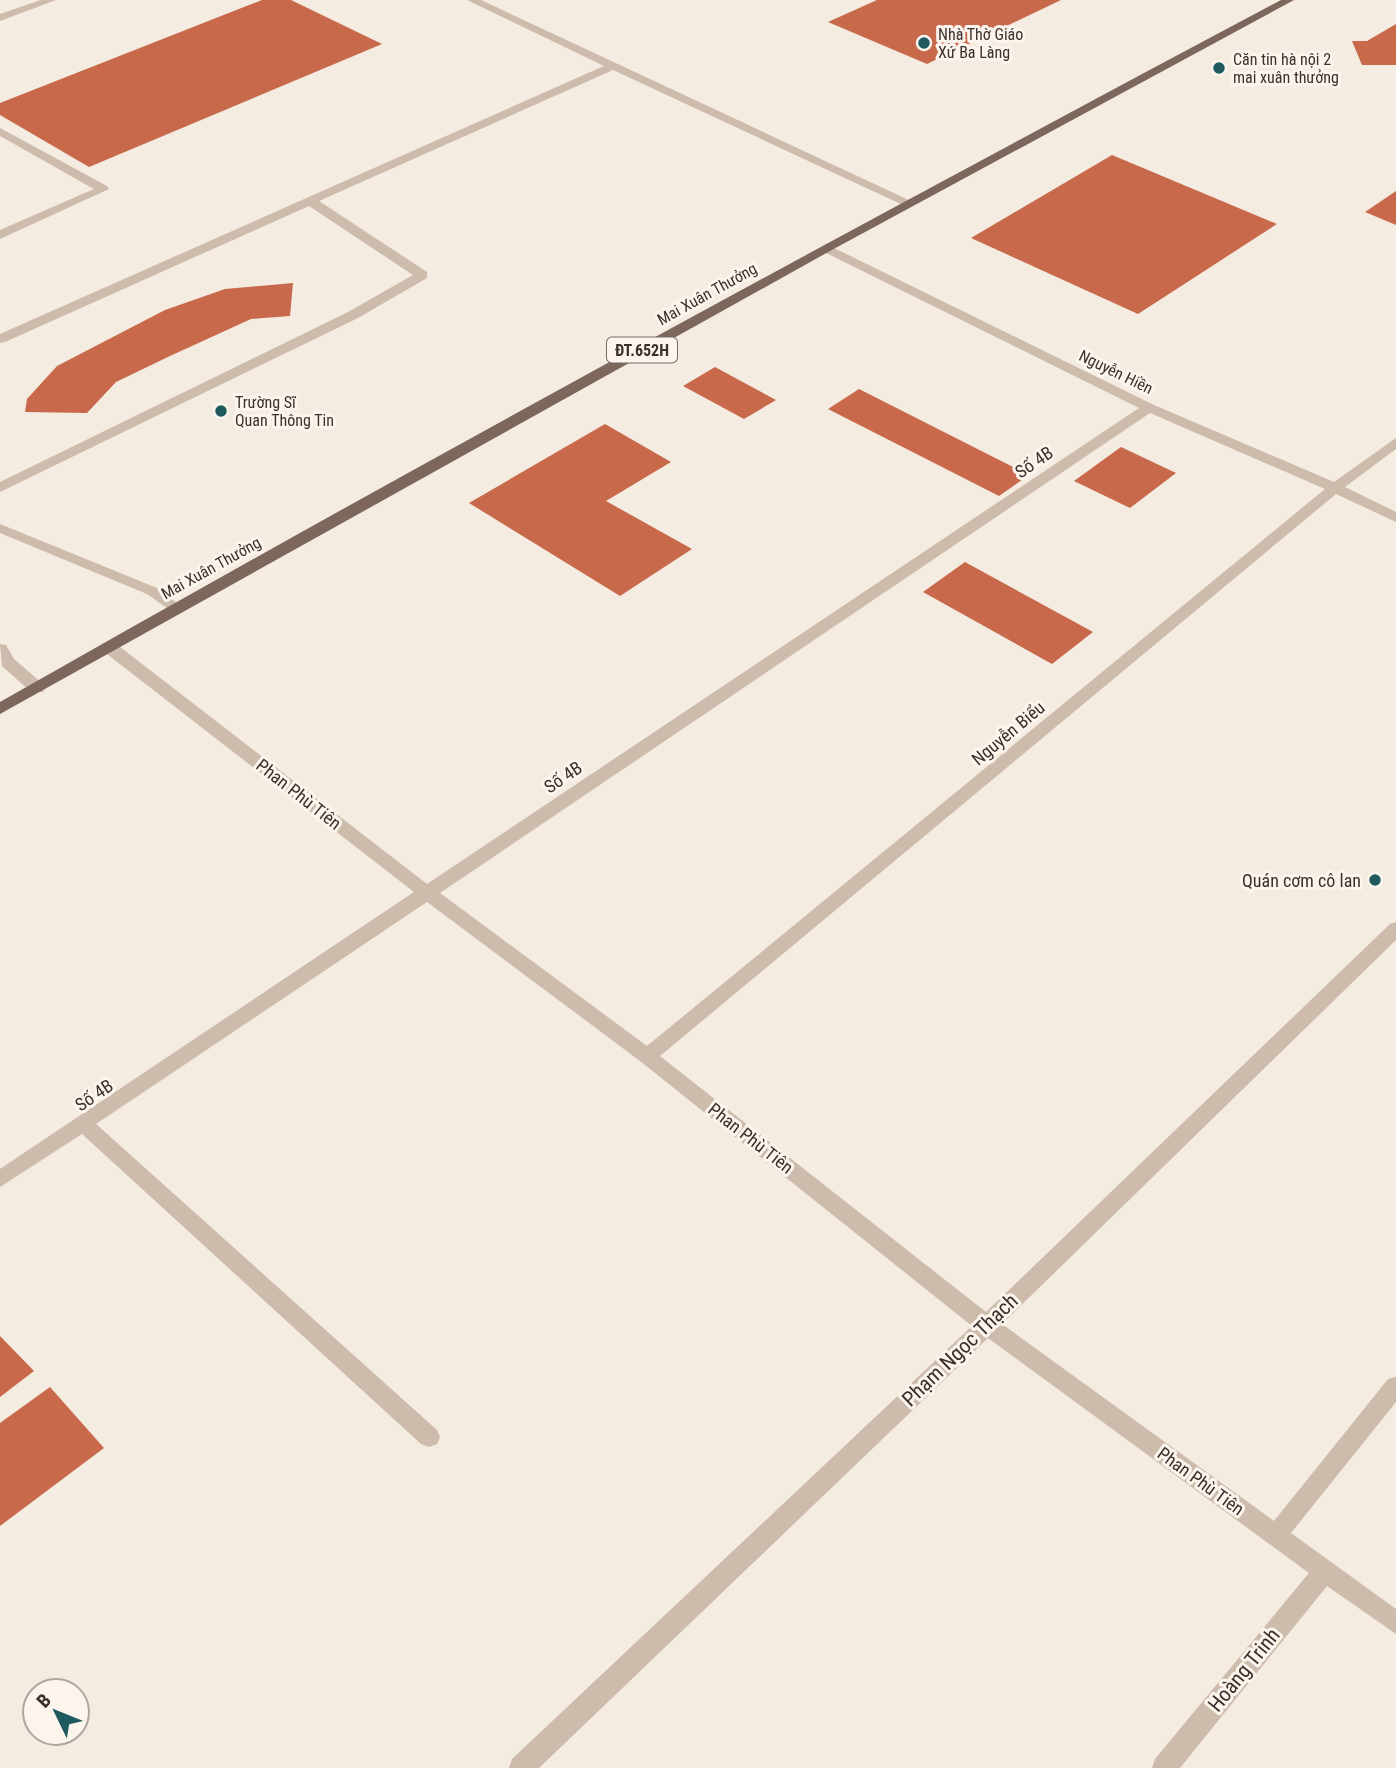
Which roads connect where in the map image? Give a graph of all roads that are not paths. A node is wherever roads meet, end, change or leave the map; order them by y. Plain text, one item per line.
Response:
1 (51, 0) edge
2 (472, 0) edge
3 (1289, 0) edge
4 (0, 18) edge
5 (610, 66) junction
6 (0, 131) edge
7 (310, 201) junction
8 (909, 203) junction
9 (0, 235) edge
10 (826, 247) junction
11 (0, 339) edge
12 (1149, 408) junction
13 (1396, 442) edge
14 (0, 488) edge
15 (1335, 488) junction
16 (1396, 518) edge
17 (0, 528) edge
18 (176, 608) junction
19 (109, 646) junction
20 (0, 649) edge
21 (37, 688) junction
22 (0, 709) edge
23 (426, 892) junction
24 (1396, 929) edge
25 (647, 1056) junction
26 (84, 1125) junction
27 (0, 1179) edge
28 (986, 1325) junction
29 (1396, 1386) edge
30 (429, 1437) dead end
31 (1275, 1536) junction
32 (1324, 1572) junction
33 (1396, 1623) edge
34 (521, 1768) edge
35 (1164, 1768) edge

1 - 4 street
2 - 5 street
3 - 8 main road, Mai Xuân Thưởng / ĐT.652H
5 - 7 street
5 - 8 street
6 - 9 street
7 - 11 street
7 - 14 street
8 - 10 main road, Mai Xuân Thưởng / ĐT.652H
10 - 12 street, Nguyễn Hiền
10 - 18 main road, Mai Xuân Thưởng / ĐT.652H
12 - 15 street, Nguyễn Hiền
12 - 23 street, Số 4B
13 - 15 street, Nguyễn Biểu
15 - 16 street, Nguyễn Hiền
15 - 25 street, Nguyễn Biểu
17 - 18 street
18 - 19 main road, Mai Xuân Thưởng / ĐT.652H
19 - 21 main road, Mai Xuân Thưởng / ĐT.652H
19 - 23 street, Phan Phù Tiên
20 - 21 street
21 - 22 main road, Mai Xuân Thưởng / ĐT.652H
23 - 25 street, Phan Phù Tiên
23 - 26 street, Số 4B
24 - 28 street, Phạm Ngọc Thạch
25 - 28 street, Phan Phù Tiên
26 - 27 street, Số 4B
26 - 30 street
28 - 31 street, Phan Phù Tiên
28 - 34 street, Phạm Ngọc Thạch
29 - 31 street
31 - 32 street, Phan Phù Tiên
32 - 33 street, Phan Phù Tiên
32 - 35 street, Hoàng Trinh

